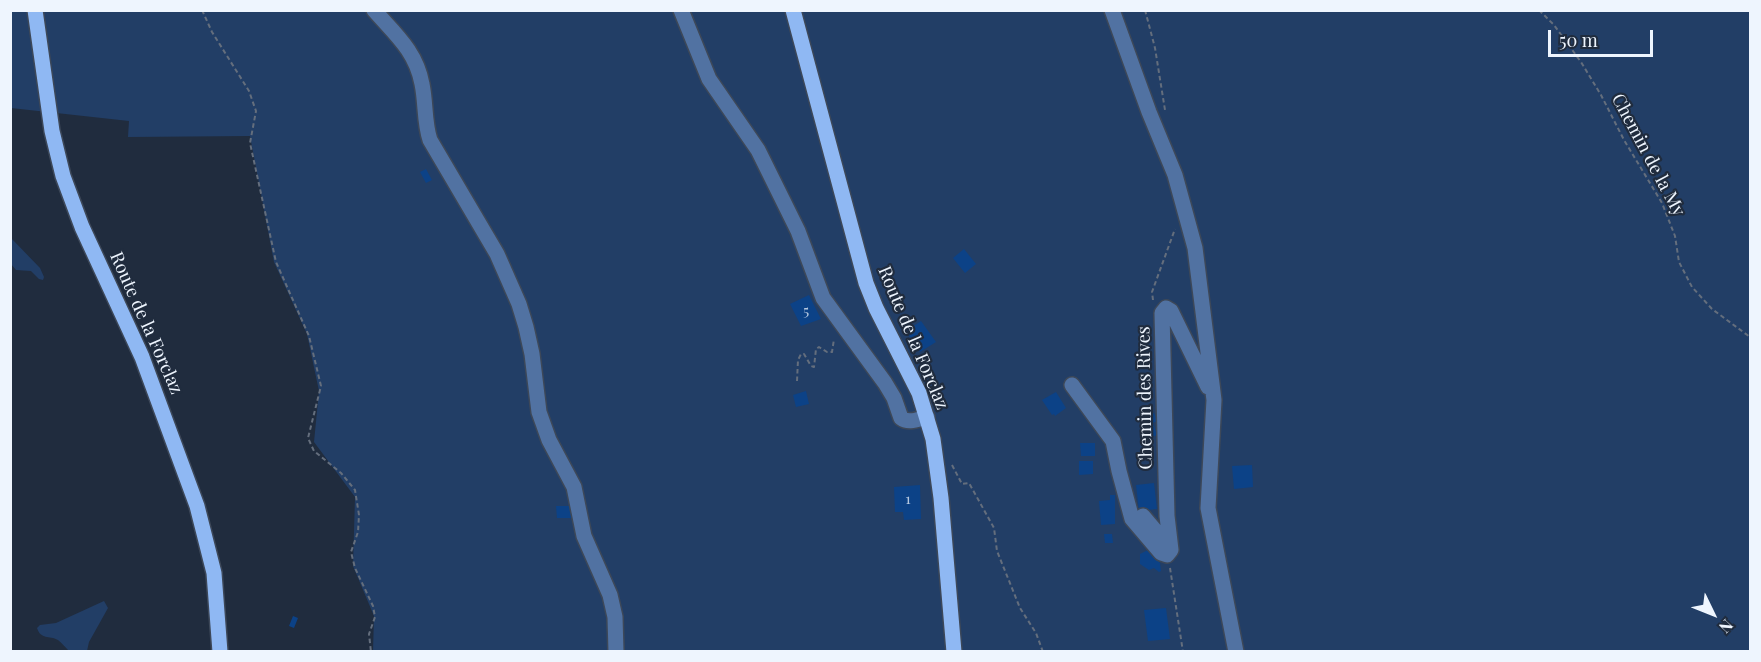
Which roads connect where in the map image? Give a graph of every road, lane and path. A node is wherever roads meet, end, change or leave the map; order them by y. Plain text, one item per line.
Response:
1 (35, 10) edge
2 (202, 10) edge
3 (374, 10) edge
4 (681, 10) edge
5 (794, 10) edge
6 (1112, 10) edge
7 (1145, 10) edge
8 (1539, 10) edge
9 (1166, 117) dead end
10 (834, 315) junction
11 (1750, 337) edge
12 (797, 381) dead end
13 (1072, 385) dead end
14 (1214, 400) junction
15 (927, 417) junction
16 (934, 446) junction
17 (1143, 516) dead end
18 (1169, 538) junction
19 (1167, 555) junction
20 (957, 648) edge
21 (220, 651) edge
22 (371, 651) edge
23 (616, 651) edge
24 (1043, 651) edge
25 (1184, 651) edge
26 (1236, 651) edge

1 - 21 main road, Route de la Forclaz
2 - 22 path
3 - 23 street
4 - 10 street
5 - 15 main road, Route de la Forclaz
6 - 14 street
7 - 9 path
8 - 11 path, Chemin de la My
10 - 12 path
10 - 15 street
13 - 19 street, Chemin des Rives
14 - 18 street, Chemin des Rives
14 - 26 street
15 - 16 main road, Route de la Forclaz
16 - 20 main road, Route de la Forclaz
16 - 24 path
17 - 18 street
18 - 19 street, Chemin des Rives
19 - 25 path

